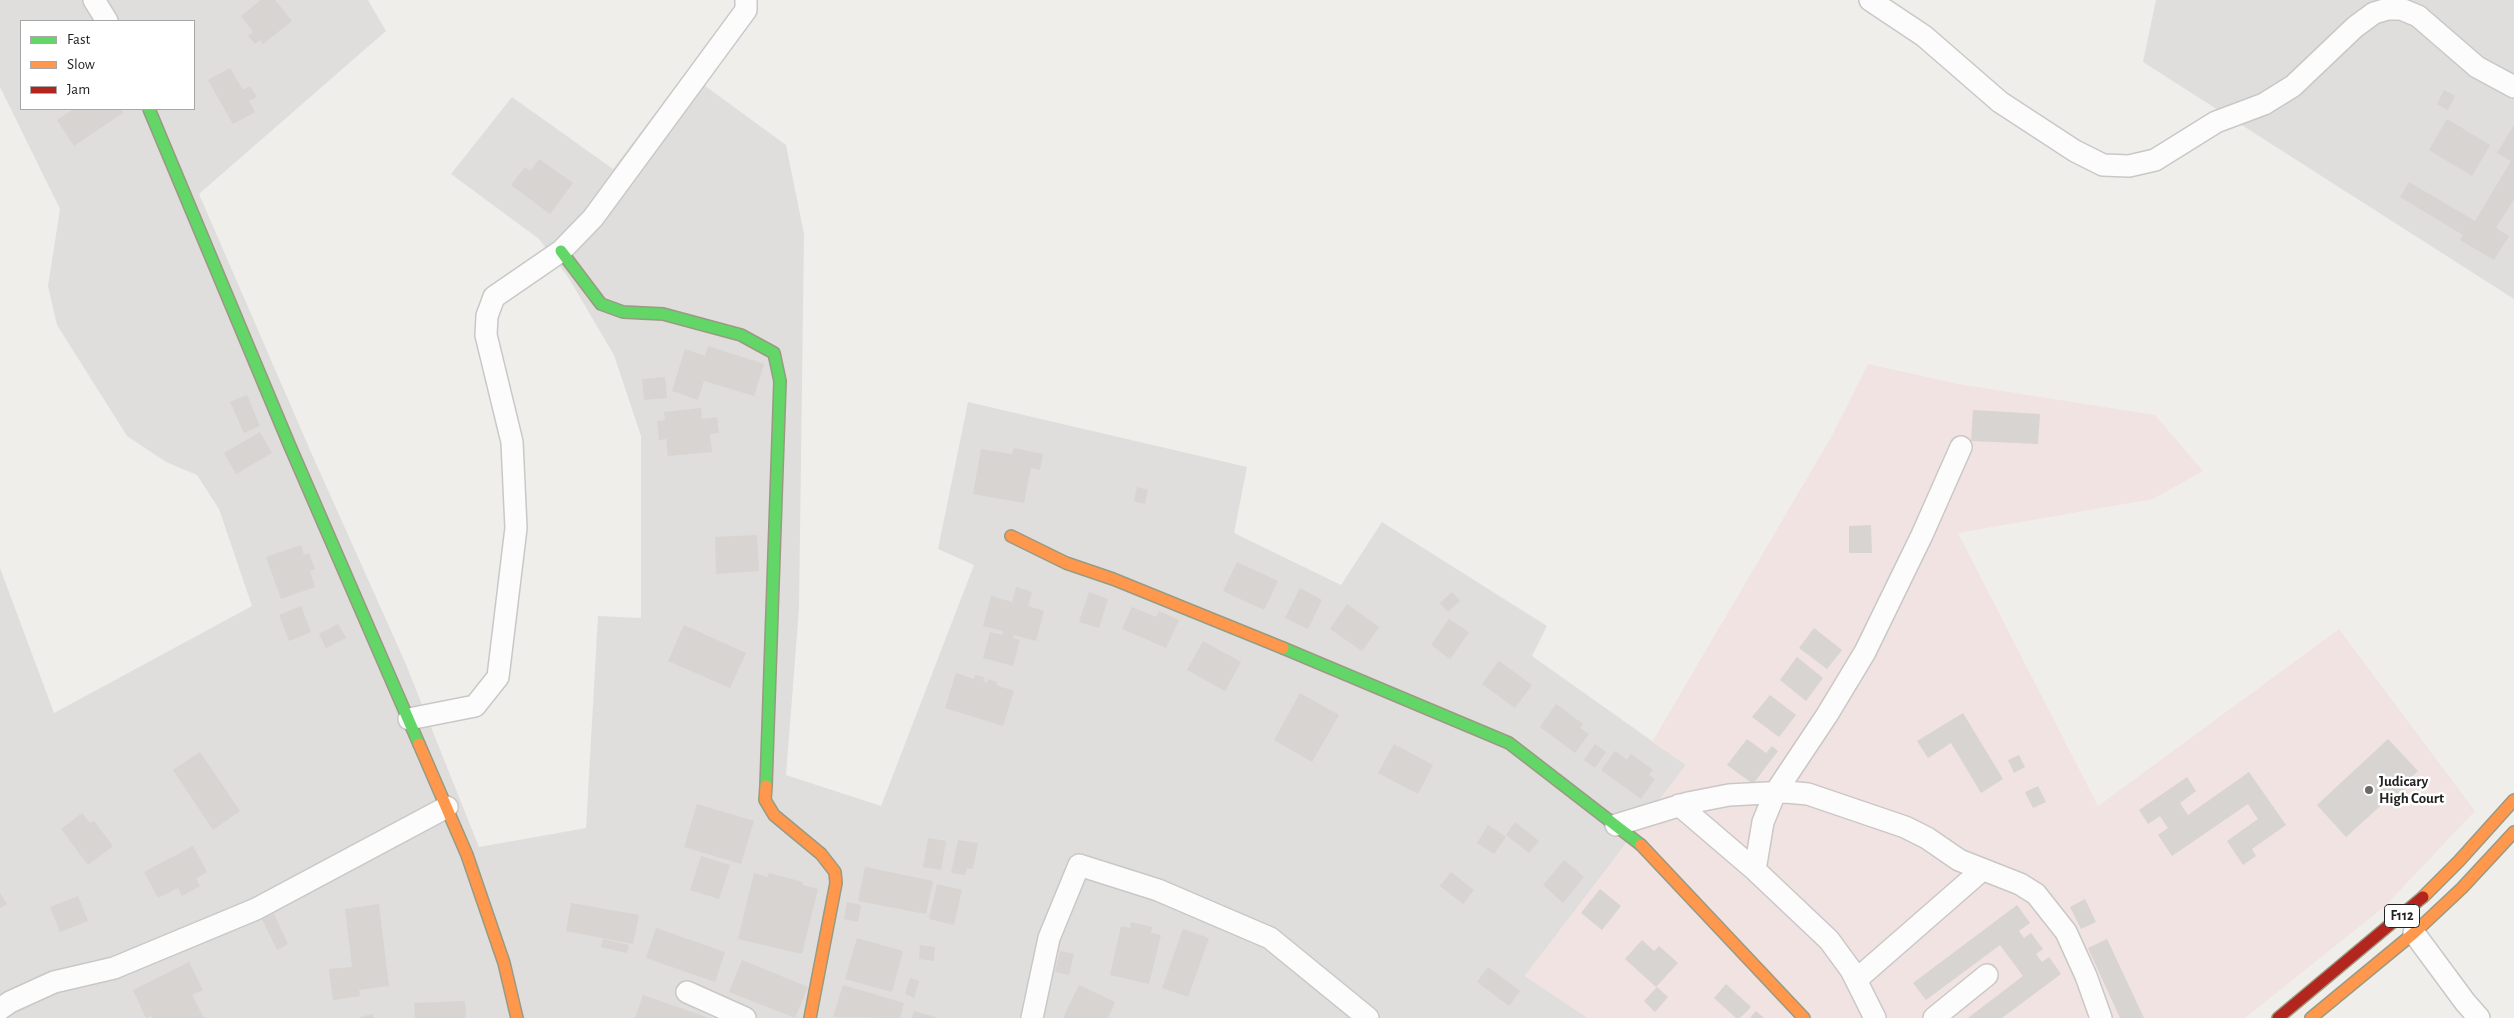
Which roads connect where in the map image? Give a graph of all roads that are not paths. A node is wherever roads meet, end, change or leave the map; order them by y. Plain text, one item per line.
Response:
1 (94, 0) edge
2 (746, 0) edge
3 (1870, 0) edge
4 (106, 20) edge
5 (2514, 87) edge
6 (149, 110) edge
7 (561, 251) junction
8 (1961, 446) dead end
9 (1011, 536) dead end
10 (409, 719) junction
11 (1775, 792) junction
12 (2514, 800) edge
13 (1679, 805) junction
14 (447, 807) junction
15 (1616, 825) junction
16 (2514, 832) edge
17 (1755, 870) junction
18 (1982, 870) junction
19 (2414, 933) junction
20 (1987, 975) dead end
21 (1856, 980) junction
22 (687, 992) dead end
23 (0, 1009) edge
24 (517, 1018) edge
25 (746, 1018) edge
26 (810, 1018) edge
27 (1032, 1018) edge
28 (1368, 1018) edge
29 (1804, 1018) edge
30 (1874, 1018) edge
31 (1934, 1018) edge
32 (2101, 1018) edge
33 (2278, 1018) edge
34 (2311, 1018) edge
35 (2479, 1018) edge

1 - 4 street
2 - 7 street
3 - 5 street
6 - 10 street
7 - 10 street
7 - 26 street
8 - 11 street
9 - 15 street
10 - 14 street
11 - 13 street
11 - 17 street
11 - 18 street
12 - 33 street, F112
13 - 15 street
13 - 17 street
14 - 23 street
14 - 24 street
15 - 29 street
16 - 19 street, F112
17 - 21 street
18 - 21 street
18 - 32 street
19 - 34 street, F112
19 - 35 street
20 - 31 street
21 - 30 street
22 - 25 street
27 - 28 street

